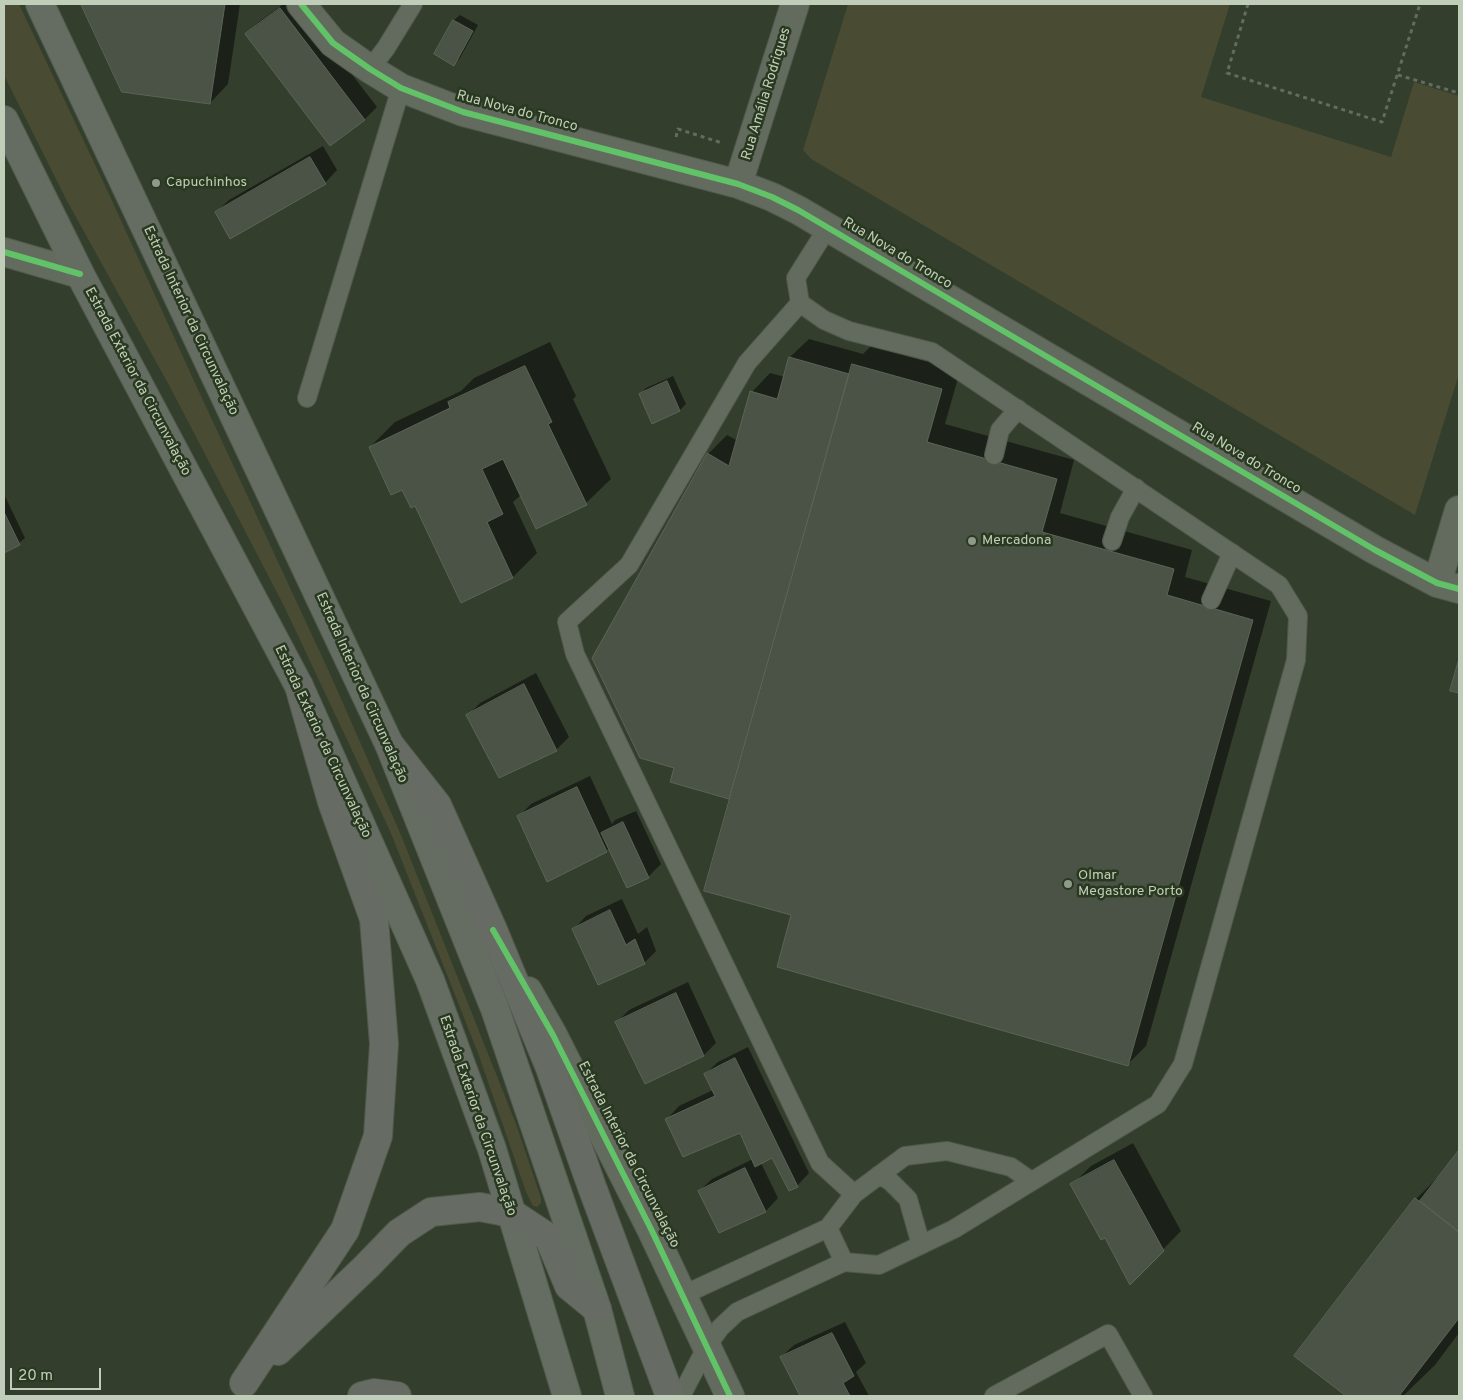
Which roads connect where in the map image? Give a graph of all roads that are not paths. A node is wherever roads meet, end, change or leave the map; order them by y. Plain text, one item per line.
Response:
1 (40, 4) edge
2 (301, 4) edge
3 (795, 4) edge
4 (405, 8) edge
5 (370, 69) junction
6 (400, 88) junction
7 (4, 123) edge
8 (738, 184) junction
9 (828, 228) junction
10 (4, 252) edge
11 (80, 274) junction
12 (800, 302) junction
13 (307, 398) dead end
14 (1018, 409) junction
15 (994, 455) dead end
16 (1136, 488) junction
17 (1459, 510) edge
18 (1112, 541) dead end
19 (1232, 553) junction
20 (1448, 586) edge
21 (1211, 600) dead end
22 (299, 686) junction
23 (389, 744) junction
24 (493, 930) junction
25 (879, 1174) junction
26 (1031, 1181) junction
27 (854, 1194) junction
28 (511, 1213) junction
29 (828, 1228) junction
30 (921, 1245) junction
31 (844, 1262) junction
32 (683, 1295) junction
33 (597, 1309) junction
34 (707, 1346) junction
35 (237, 1390) edge
36 (362, 1396) edge
37 (397, 1396) edge
38 (566, 1396) edge
39 (620, 1396) edge
40 (670, 1396) edge
41 (681, 1396) edge
42 (730, 1396) edge
43 (994, 1396) edge
44 (1143, 1396) edge

1 - 23 main road, Estrada Interior da Circunvalação
2 - 5 street, Rua Nova do Tronco
3 - 8 street, Rua Amália Rodrigues
4 - 5 lane
5 - 6 street, Rua Nova do Tronco
6 - 8 street, Rua Nova do Tronco
6 - 13 lane
7 - 11 main road, Estrada Exterior da Circunvalação
8 - 9 street, Rua Nova do Tronco
9 - 12 lane
9 - 20 street, Rua Nova do Tronco
10 - 11 street
11 - 22 main road, Estrada Exterior da Circunvalação
12 - 14 lane
12 - 27 lane
14 - 15 lane
14 - 16 lane
16 - 18 lane
16 - 19 lane
17 - 20 street
19 - 21 lane
19 - 26 lane
22 - 28 main road, Estrada Exterior da Circunvalação
22 - 35 highway
23 - 24 highway
23 - 33 main road, Estrada Interior da Circunvalação
24 - 32 street, Estrada Interior da Circunvalação
24 - 40 highway
25 - 26 lane
25 - 27 lane
25 - 30 lane
26 - 30 lane
27 - 29 lane
28 - 33 highway
28 - 35 highway
28 - 38 main road, Estrada Exterior da Circunvalação
29 - 31 lane
29 - 32 lane
30 - 31 lane
31 - 34 lane
32 - 34 street, Estrada Interior da Circunvalação
33 - 39 main road, Estrada Interior da Circunvalação
34 - 41 lane
34 - 42 street, Estrada Interior da Circunvalação
36 - 37 highway
43 - 44 lane

